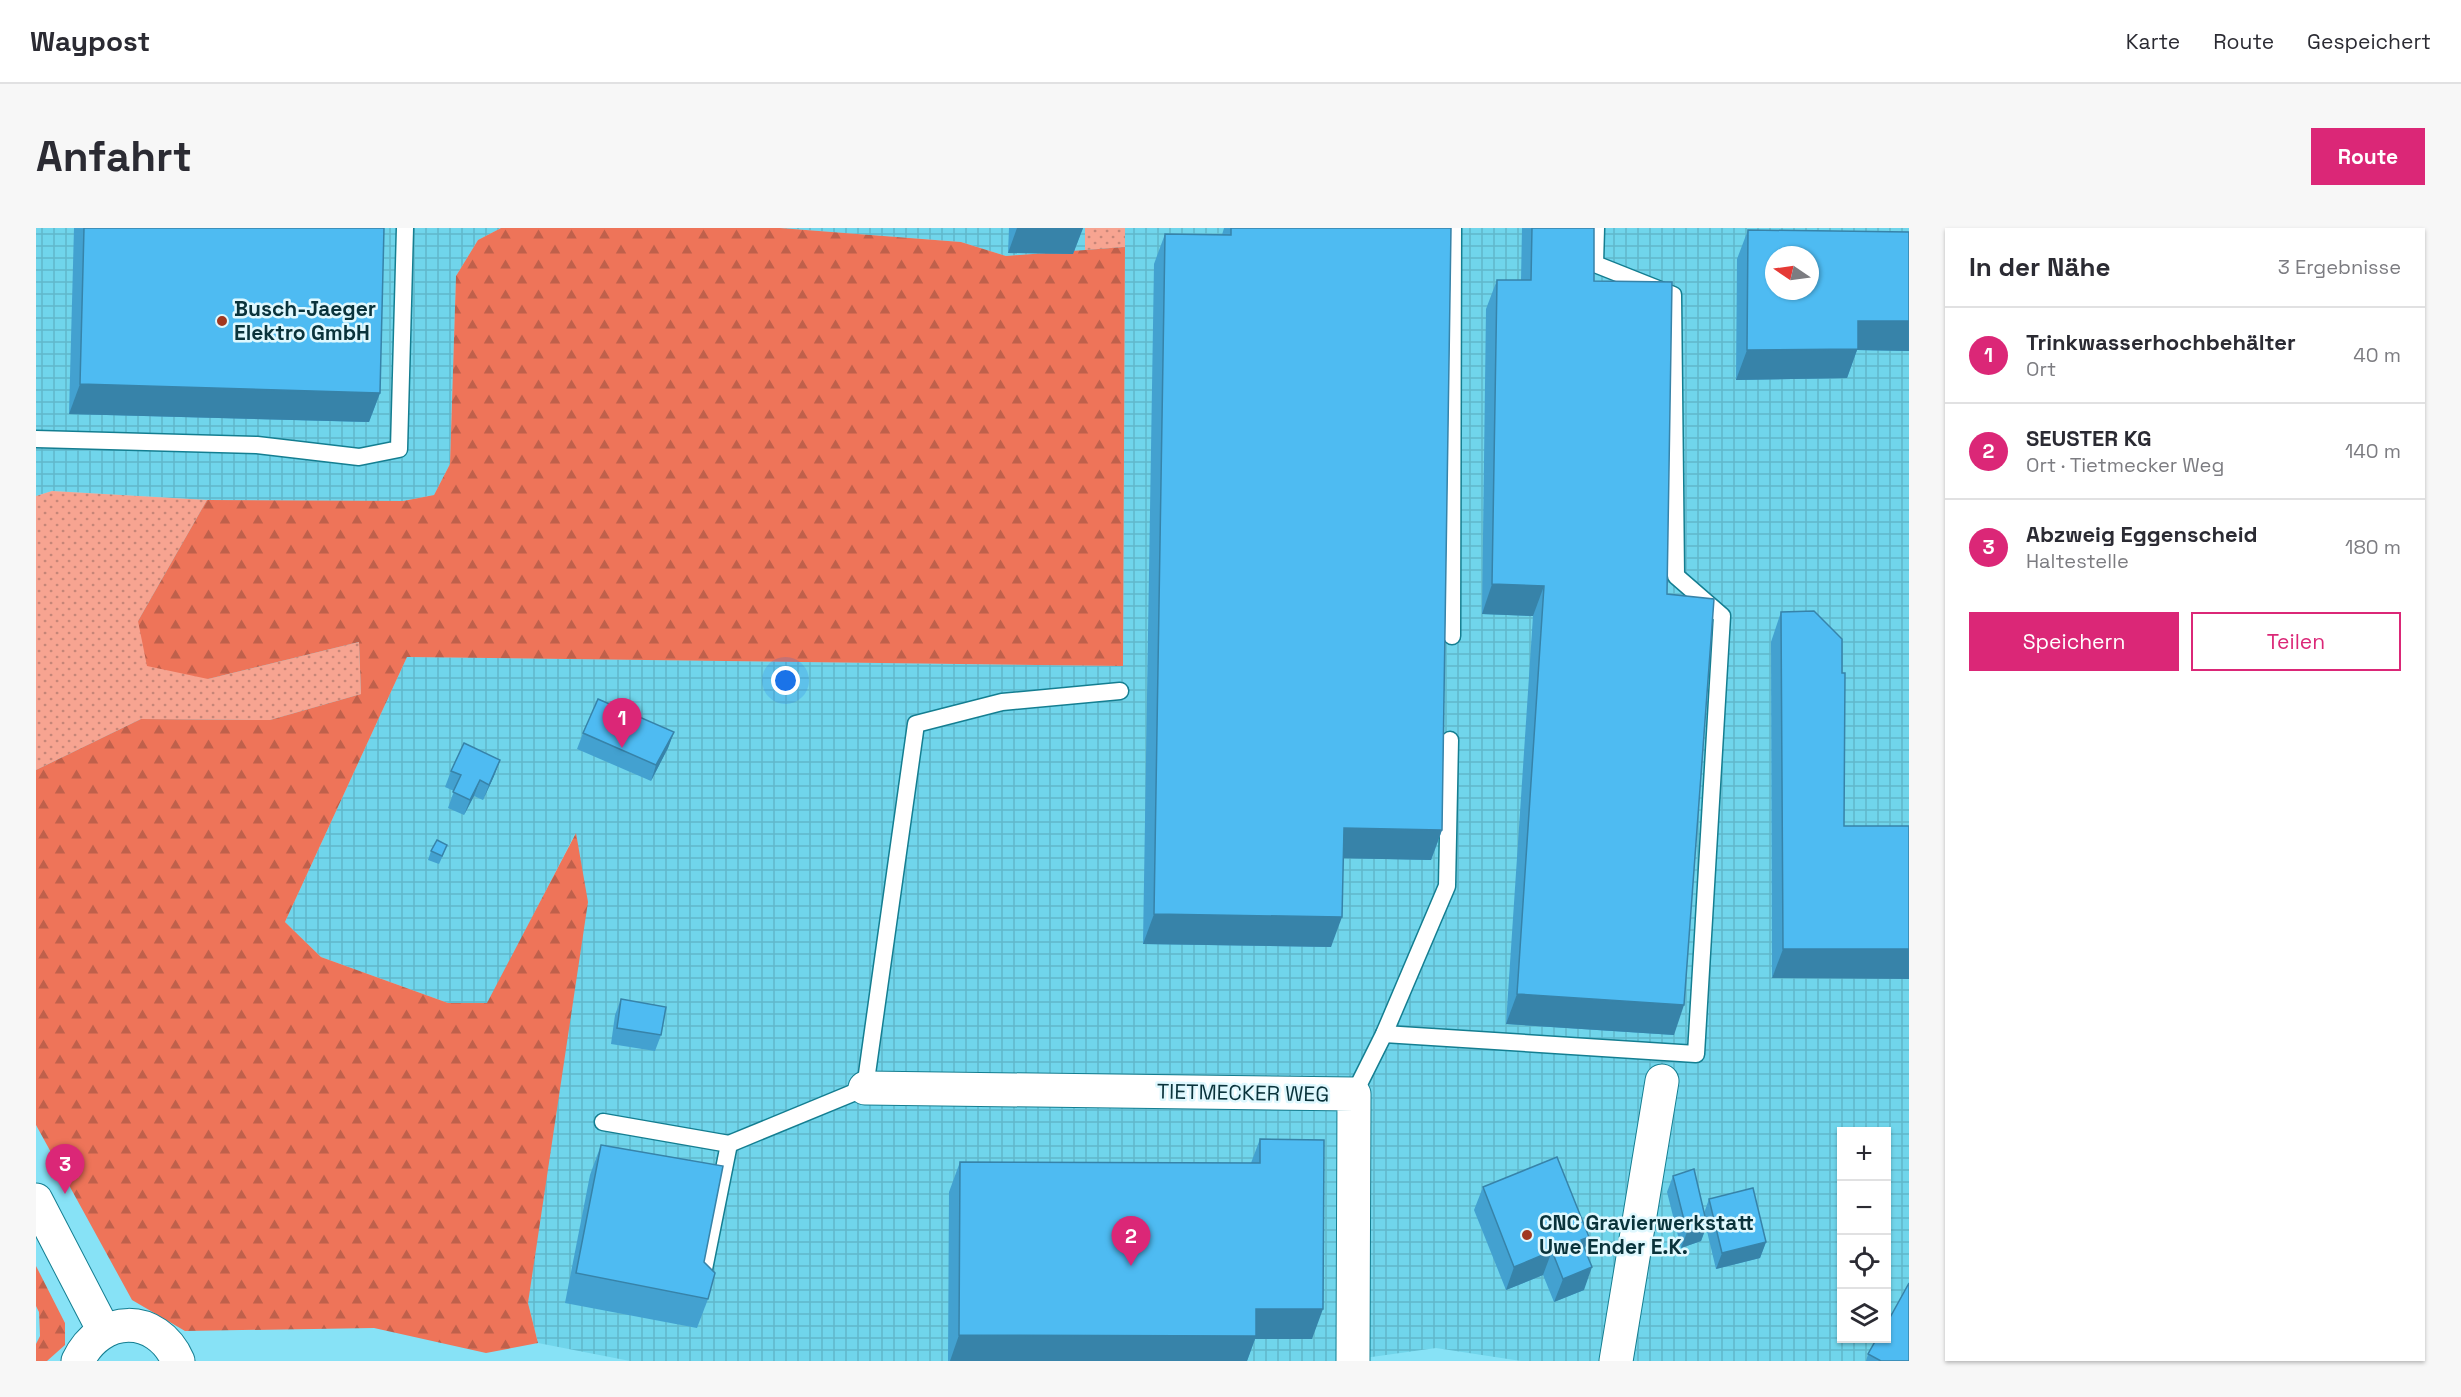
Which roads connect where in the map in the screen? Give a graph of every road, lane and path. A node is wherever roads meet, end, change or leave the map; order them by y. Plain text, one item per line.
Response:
1 (405, 228) edge
2 (1453, 228) edge
3 (1596, 228) edge
4 (36, 439) edge
5 (1452, 636) dead end
6 (1120, 691) dead end
7 (1450, 740) dead end
8 (1384, 1034) junction
9 (1662, 1081) dead end
10 (865, 1088) junction
11 (1354, 1094) junction
12 (603, 1122) dead end
13 (729, 1144) junction
14 (36, 1200) edge
15 (701, 1284) edge
16 (104, 1331) junction
17 (78, 1361) edge
18 (178, 1361) edge
19 (1353, 1361) edge
20 (1616, 1361) edge

1 - 4 lane
2 - 5 lane
3 - 8 lane
6 - 10 lane
7 - 8 lane
8 - 11 lane
9 - 20 street
10 - 11 street, TIETMECKER WEG
10 - 13 lane
11 - 19 street, TIETMECKER WEG
12 - 13 lane
13 - 15 lane
14 - 16 street
16 - 17 street
16 - 18 street

